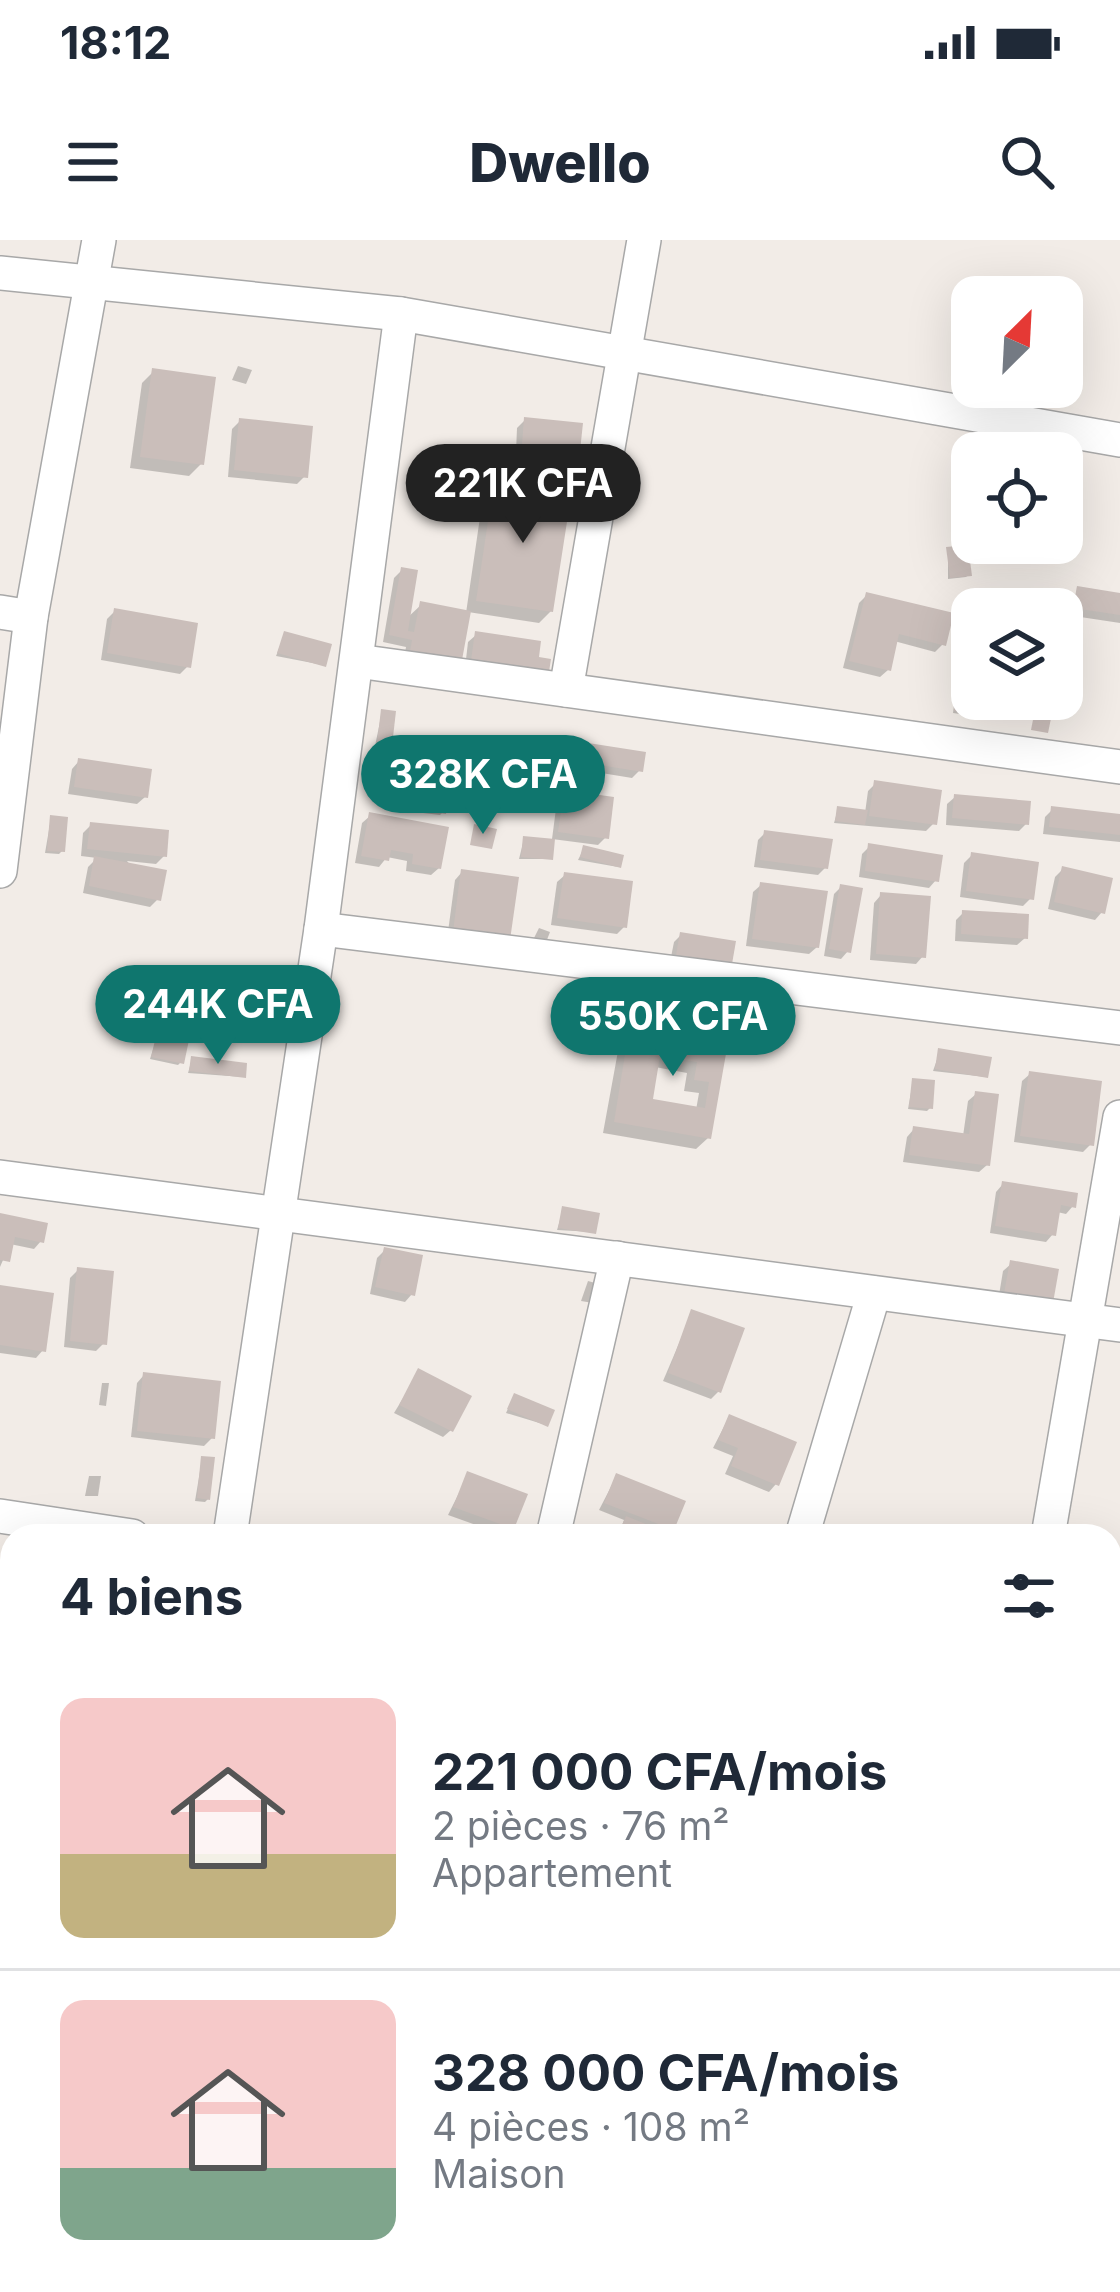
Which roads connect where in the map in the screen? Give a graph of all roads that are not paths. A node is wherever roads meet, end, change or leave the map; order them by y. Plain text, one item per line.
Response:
1 (99, 240) edge
2 (644, 240) edge
3 (0, 273) edge
4 (96, 282) junction
5 (401, 314) junction
6 (622, 352) junction
7 (1120, 440) edge
8 (16, 614) edge
9 (357, 661) junction
10 (566, 690) junction
11 (1120, 767) edge
12 (0, 871) edge
13 (321, 929) junction
14 (1120, 1028) edge
15 (1120, 1117) edge
16 (0, 1177) edge
17 (278, 1214) junction
18 (616, 1258) junction
19 (874, 1292) junction
20 (1103, 1323) edge
21 (0, 1516) edge
22 (53, 1524) edge
23 (232, 1524) edge
24 (556, 1524) edge
25 (806, 1524) edge
26 (1051, 1524) edge

1 - 4 street
2 - 6 street
3 - 4 street
4 - 5 street
4 - 8 street
5 - 6 street
5 - 9 street
6 - 7 street
6 - 10 street
8 - 12 street
9 - 10 street
9 - 13 street
10 - 11 street
13 - 14 street
13 - 17 street
15 - 20 street
16 - 17 street
17 - 18 street
17 - 23 street
18 - 19 street
18 - 24 street
19 - 20 street
19 - 25 street
20 - 26 street
21 - 22 street

